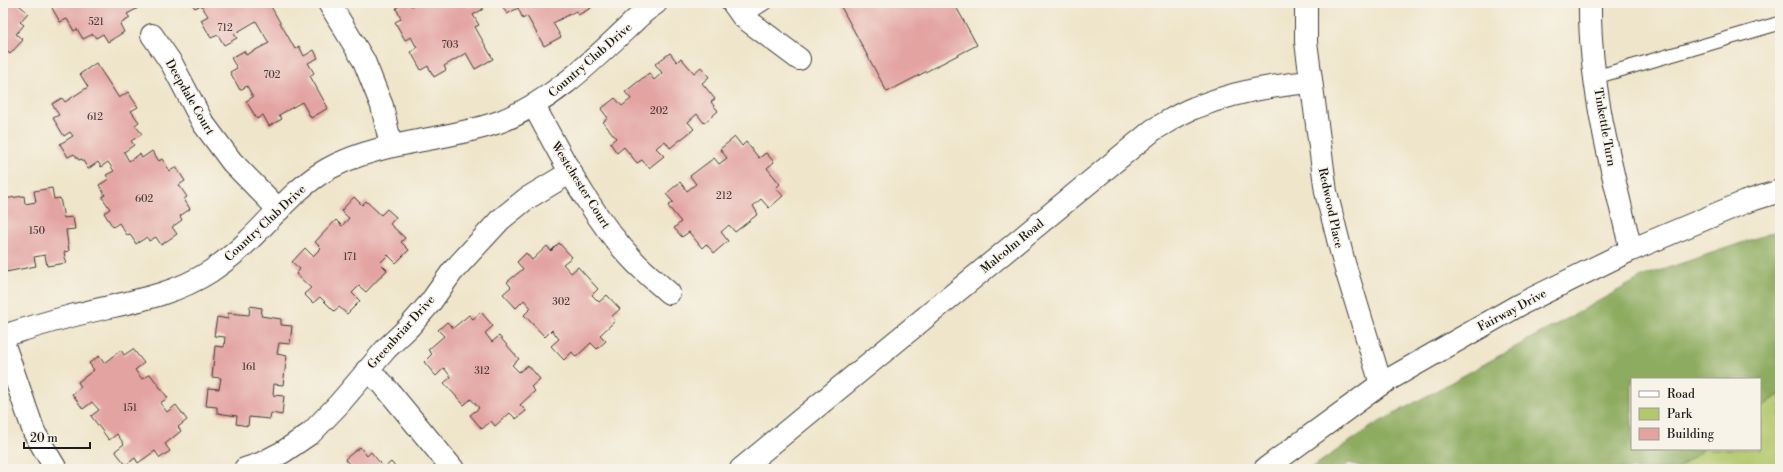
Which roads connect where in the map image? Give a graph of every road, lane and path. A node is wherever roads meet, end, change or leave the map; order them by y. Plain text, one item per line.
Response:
1 (330, 3) edge
2 (765, 3) edge
3 (1306, 3) edge
4 (1590, 3) edge
5 (648, 6) edge
6 (738, 10) edge
7 (1780, 23) edge
8 (152, 35) dead end
9 (799, 59) dead end
10 (1596, 77) junction
11 (1311, 82) junction
12 (534, 106) junction
13 (391, 146) junction
14 (571, 172) junction
15 (1780, 192) edge
16 (279, 210) junction
17 (1631, 250) junction
18 (669, 293) dead end
19 (3, 336) edge
20 (3, 342) edge
21 (366, 371) junction
22 (1381, 384) junction
23 (56, 469) edge
24 (245, 469) edge
25 (453, 469) edge
26 (741, 469) edge
27 (1265, 469) edge

1 - 13 street
2 - 6 lane
3 - 11 street, Redwood Place
4 - 10 street, Tinkettle Turn
5 - 12 street, Country Club Drive
6 - 9 street
7 - 10 lane
8 - 16 street, Deepdale Court
10 - 17 street, Tinkettle Turn
11 - 22 street, Redwood Place
11 - 26 street, Malcolm Road
12 - 13 street, Country Club Drive
12 - 14 street, Westchester Court
13 - 16 street, Country Club Drive
14 - 18 street, Westchester Court
14 - 21 street, Greenbriar Drive
15 - 17 street, Fairway Drive
16 - 19 street, Country Club Drive
17 - 22 street, Fairway Drive
20 - 23 street
21 - 24 street, Greenbriar Drive
21 - 25 street
22 - 27 street, Fairway Drive

